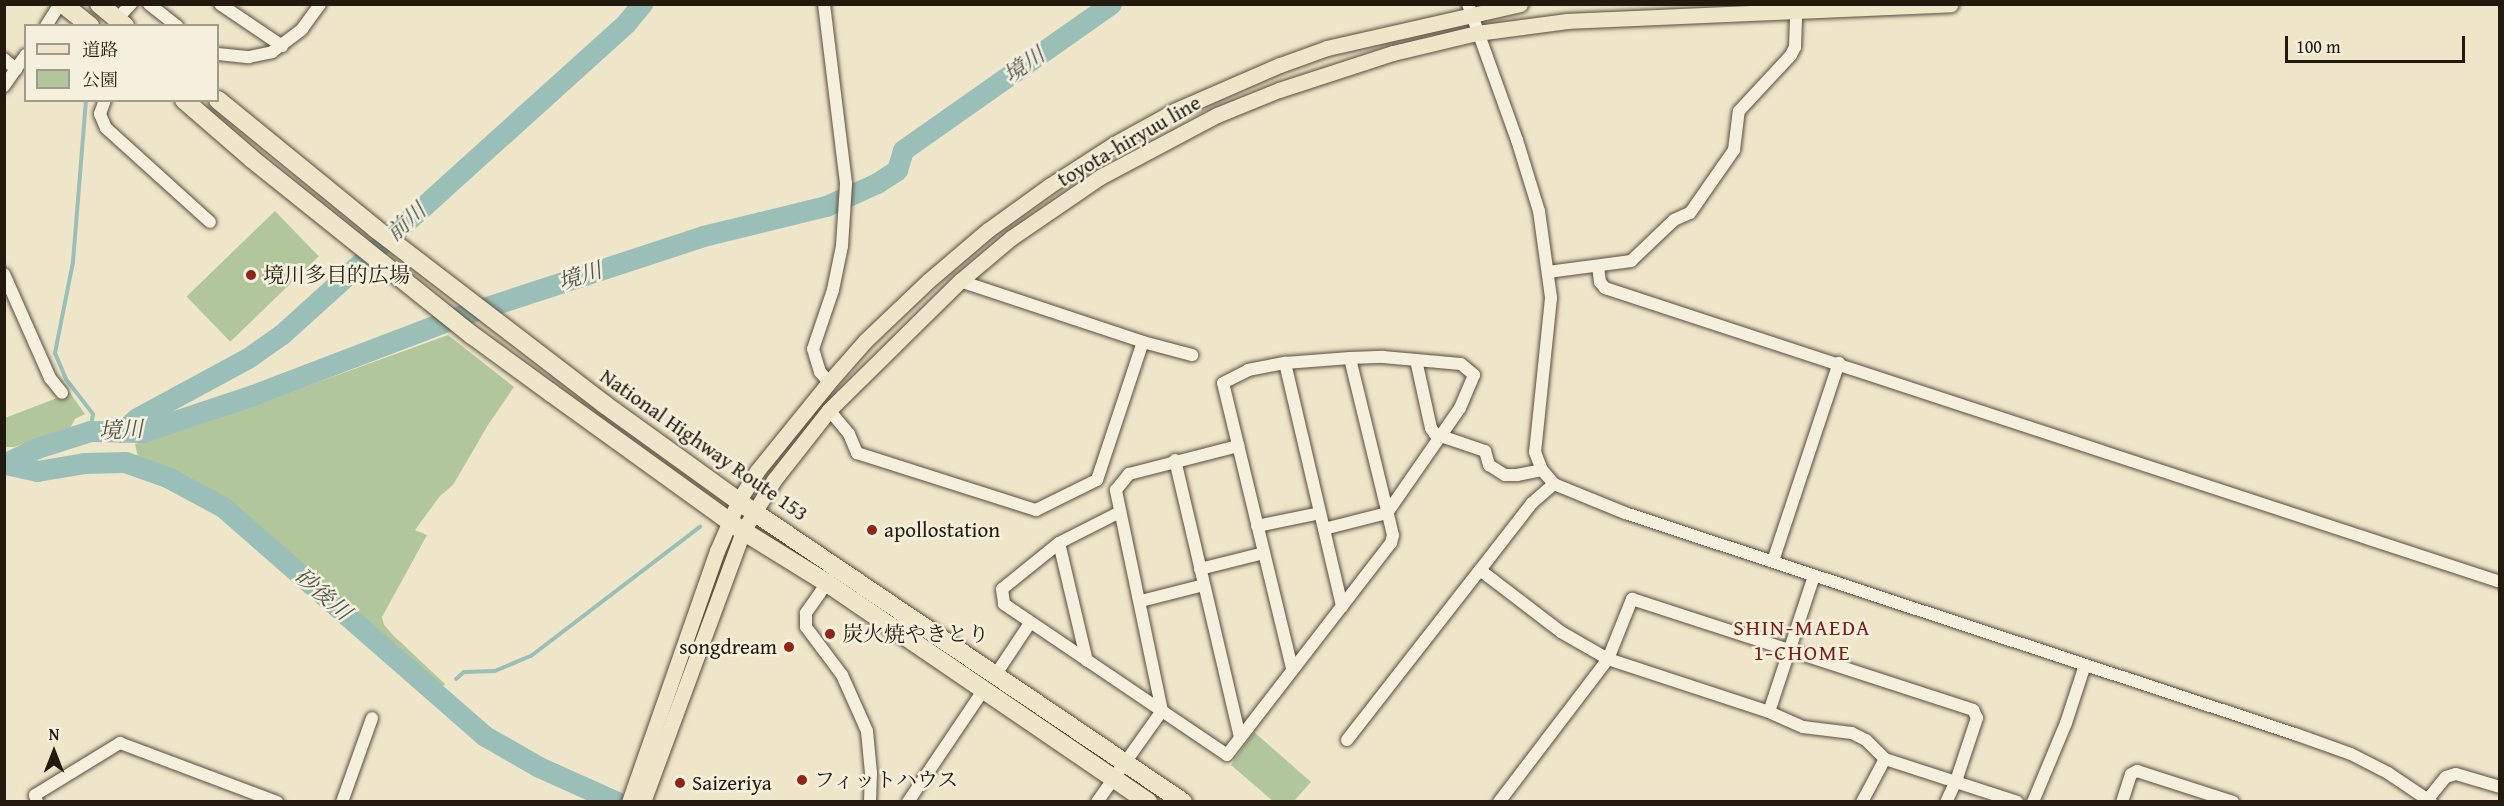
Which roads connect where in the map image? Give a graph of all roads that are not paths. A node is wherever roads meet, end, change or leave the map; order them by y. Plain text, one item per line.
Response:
1 (62, 4) edge
2 (99, 4) edge
3 (131, 4) edge
4 (149, 4) edge
5 (220, 4) edge
6 (320, 4) edge
7 (824, 4) edge
8 (1520, 4) edge
9 (1951, 4) edge
10 (1470, 10) edge
11 (1796, 13) junction
12 (121, 22) edge
13 (47, 24) edge
14 (87, 24) edge
15 (174, 24) edge
16 (1477, 33) junction
17 (282, 46) junction
18 (219, 54) edge
19 (24, 58) edge
20 (4, 59) edge
21 (16, 69) junction
22 (4, 86) edge
23 (219, 101) edge
24 (104, 102) edge
25 (186, 102) edge
26 (210, 222) dead end
27 (1598, 266) junction
28 (1548, 272) junction
29 (6, 281) edge
30 (960, 281) junction
31 (1143, 342) junction
32 (1192, 355) dead end
33 (1350, 358) junction
34 (1416, 360) junction
35 (1285, 363) junction
36 (1839, 363) junction
37 (829, 382) junction
38 (62, 393) dead end
39 (829, 410) junction
40 (1440, 437) junction
41 (1238, 446) junction
42 (1175, 460) junction
43 (1542, 470) junction
44 (1554, 484) junction
45 (739, 500) junction
46 (754, 512) junction
47 (1120, 512) junction
48 (1320, 513) junction
49 (1386, 513) junction
50 (736, 526) junction
51 (1257, 526) junction
52 (1324, 529) junction
53 (1059, 543) junction
54 (1264, 553) junction
55 (1773, 561) junction
56 (1200, 569) junction
57 (1480, 570) junction
58 (1814, 576) junction
59 (2499, 582) edge
60 (827, 583) junction
61 (1204, 585) junction
62 (1141, 601) junction
63 (1342, 606) junction
64 (1030, 623) junction
65 (1789, 649) junction
66 (1608, 659) junction
67 (1087, 661) junction
68 (2085, 665) junction
69 (1292, 668) junction
70 (996, 674) junction
71 (983, 691) junction
72 (1162, 711) junction
73 (1769, 712) junction
74 (372, 718) dead end
75 (1240, 738) junction
76 (1347, 740) dead end
77 (1885, 759) junction
78 (1124, 762) junction
79 (1113, 778) junction
80 (1956, 781) junction
81 (2499, 788) edge
82 (641, 794) edge
83 (2430, 800) edge
84 (37, 801) edge
85 (277, 801) edge
86 (342, 801) edge
87 (629, 801) edge
88 (870, 801) edge
89 (908, 801) edge
90 (1097, 801) edge
91 (1148, 801) edge
92 (1183, 801) edge
93 (1499, 801) edge
94 (1862, 801) edge
95 (1946, 801) edge
96 (2017, 801) edge
97 (2033, 801) edge
98 (2122, 801) edge
99 (2233, 801) edge

1 - 13 street
1 - 14 highway
2 - 12 highway
3 - 12 street
4 - 15 street
5 - 17 street
6 - 17 street
7 - 37 street
8 - 10 main road, toyota-hiryuu line
9 - 11 main road, toyota-hiryuu line
10 - 16 street
10 - 37 main road, toyota-hiryuu line
11 - 16 main road, toyota-hiryuu line
11 - 27 street
16 - 28 street
16 - 30 main road, toyota-hiryuu line
17 - 18 street
19 - 21 street
20 - 21 street
21 - 22 street
23 - 45 highway, National Highway Route 153
24 - 26 street
25 - 50 highway
27 - 28 street
27 - 36 street
28 - 43 street
29 - 38 street
30 - 31 street
30 - 39 main road, toyota-hiryuu line
31 - 32 street
31 - 39 street
33 - 34 street
33 - 35 street
33 - 49 street
34 - 40 street
34 - 40 street
35 - 41 street
35 - 48 street
36 - 55 street
36 - 59 street
37 - 45 main road, toyota-hiryuu line
39 - 46 main road, toyota-hiryuu line
40 - 43 street
40 - 49 street
41 - 42 street
41 - 51 street
42 - 47 street
42 - 56 street
43 - 44 street
44 - 55 street
44 - 57 street
45 - 46 highway, National Highway Route 153
45 - 50 main road, toyota-hiryuu line
46 - 50 main road, toyota-hiryuu line
46 - 70 highway, National Highway Route 153
47 - 53 street
47 - 62 street
48 - 51 street
48 - 52 street
49 - 52 street
49 - 63 street
50 - 60 highway
50 - 82 main road, toyota-hiryuu line
51 - 54 street
52 - 63 street
53 - 64 street
53 - 67 street
54 - 56 street
54 - 69 street
55 - 58 street
56 - 61 street
57 - 66 street
57 - 76 street
58 - 65 street
58 - 68 street
60 - 71 highway
60 - 88 street
61 - 62 street
61 - 75 street
62 - 72 street
63 - 69 street
64 - 67 street
64 - 70 street
65 - 66 street
65 - 73 street
65 - 80 street
66 - 73 street
66 - 93 street
67 - 72 street
68 - 83 street
68 - 97 street
69 - 75 street
70 - 78 highway, National Highway Route 153
71 - 79 highway
71 - 89 street
72 - 75 street
72 - 78 street
73 - 77 street
74 - 86 street
77 - 80 street
77 - 94 street
78 - 79 street
78 - 92 highway, National Highway Route 153
79 - 90 street
79 - 91 highway
80 - 95 street
80 - 96 street
81 - 83 street
82 - 87 main road, toyota-hiryuu line
84 - 85 street
98 - 99 street

